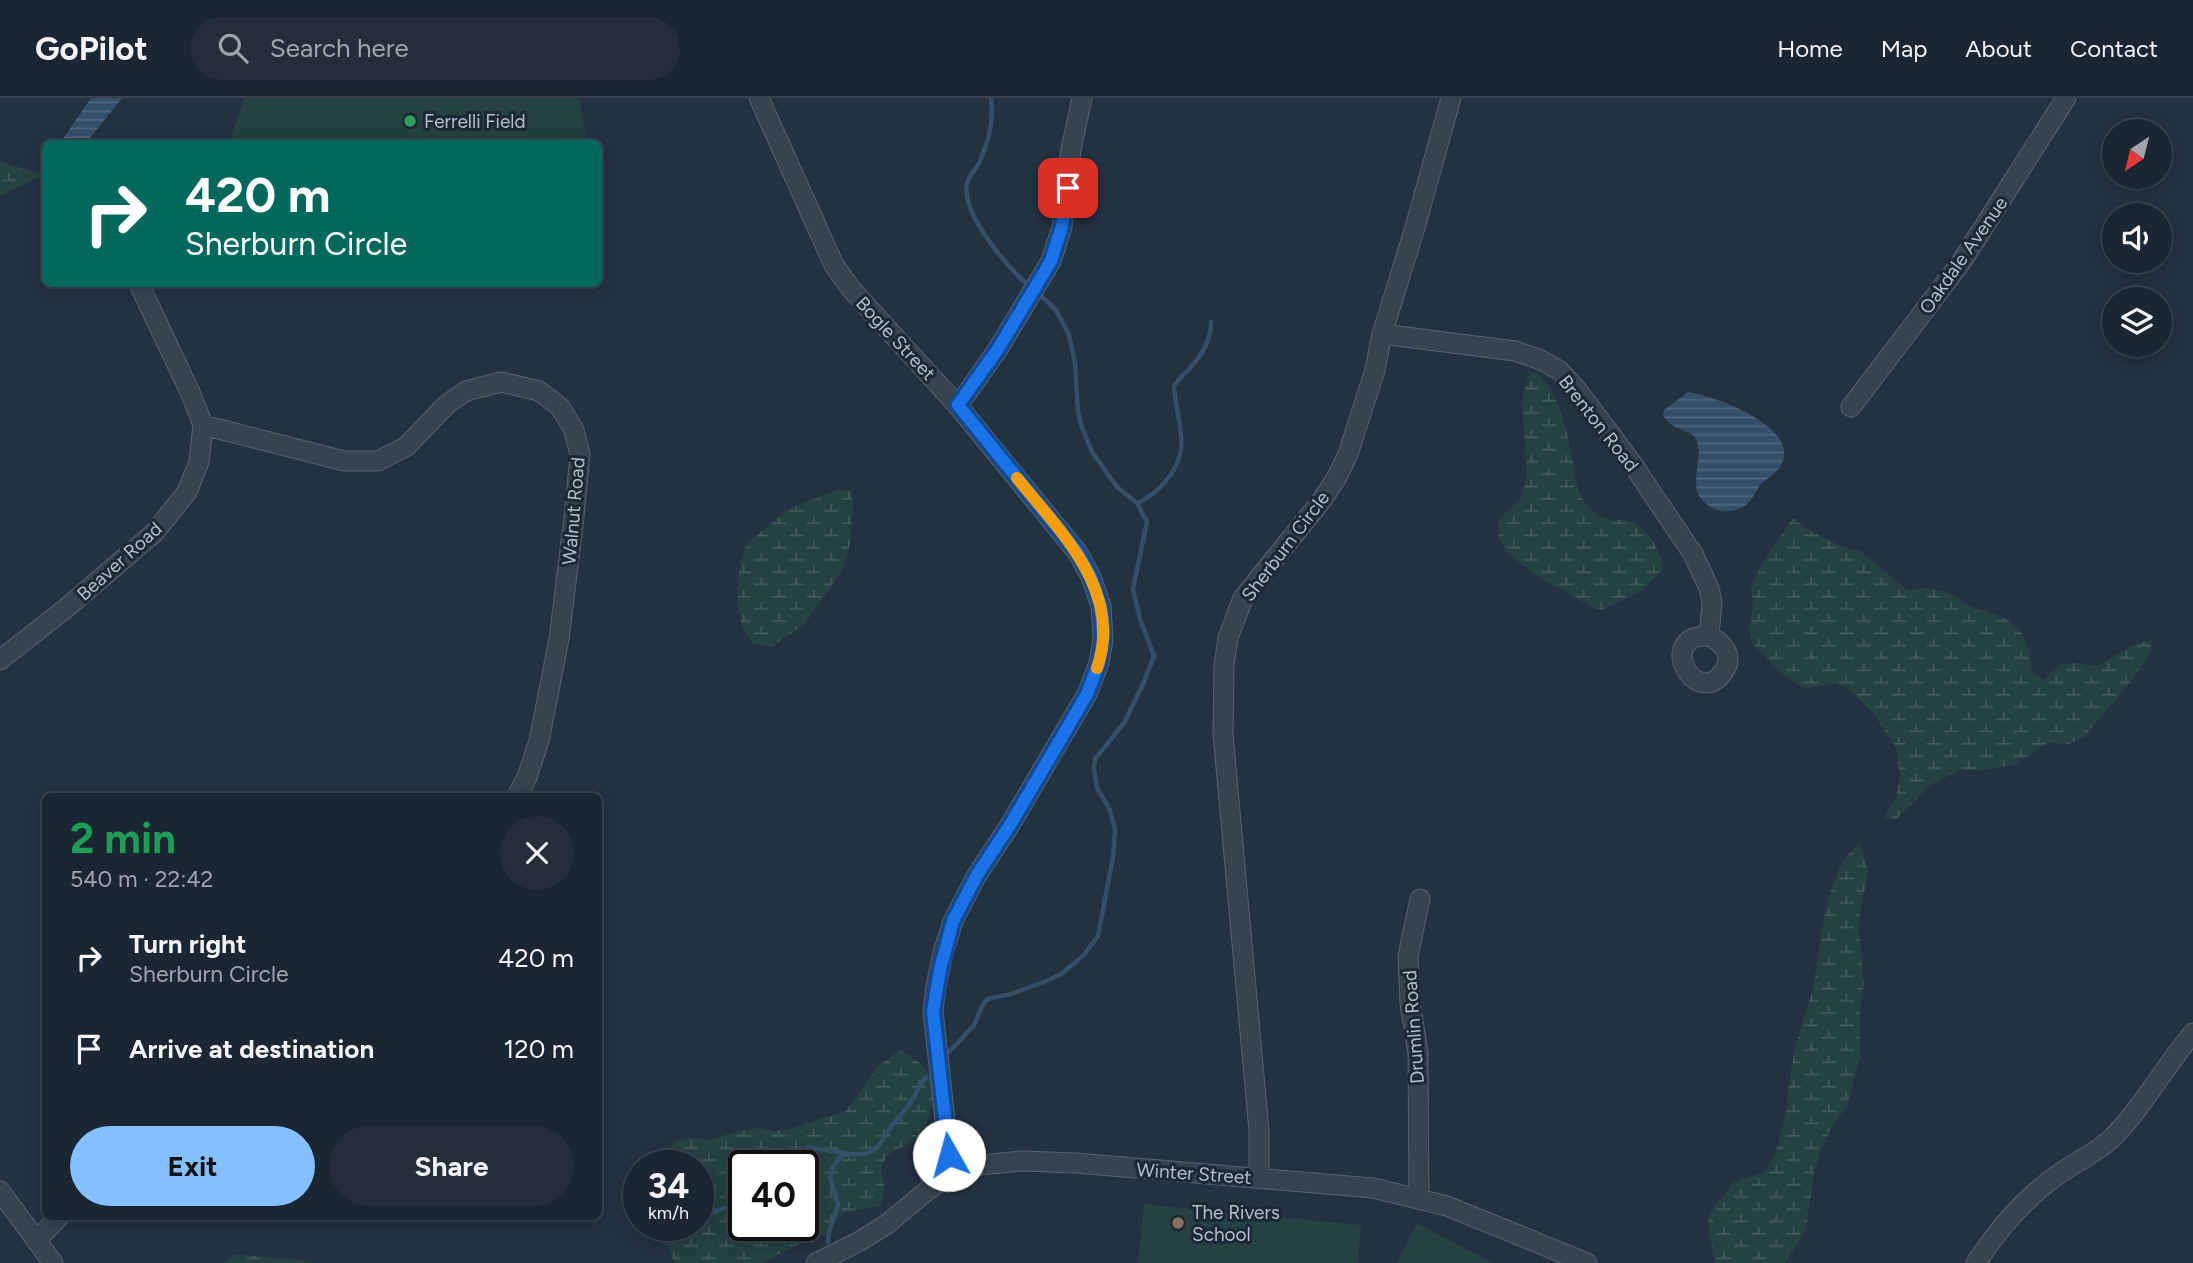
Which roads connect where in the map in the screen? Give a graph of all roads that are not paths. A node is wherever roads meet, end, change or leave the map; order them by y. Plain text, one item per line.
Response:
1 (759, 98) edge
2 (1082, 98) edge
3 (1451, 98) edge
4 (2066, 98) edge
5 (140, 287) edge
6 (1382, 334) junction
7 (958, 405) junction
8 (1851, 407) dead end
9 (203, 425) junction
10 (1709, 636) dead end
11 (0, 660) edge
12 (519, 793) edge
13 (1420, 899) dead end
14 (2193, 1033) edge
15 (951, 1174) junction
16 (1259, 1178) junction
17 (0, 1191) edge
18 (1419, 1198) junction
19 (56, 1220) edge
20 (36, 1241) junction
21 (1583, 1262) edge
22 (53, 1263) edge
23 (816, 1263) edge
24 (1976, 1263) edge

1 - 7 street, Bogle Street
2 - 7 street
3 - 6 street, Sherburn Circle
4 - 8 street, Oakdale Avenue
5 - 9 street, Beaver Road
6 - 10 street, Brenton Road
6 - 16 street, Sherburn Circle
7 - 15 street, Bogle Street
9 - 11 street, Beaver Road
9 - 12 street, Walnut Road
13 - 18 street, Drumlin Road
14 - 24 street
15 - 16 street, Winter Street
15 - 23 street, Winter Street
16 - 18 street, Winter Street
17 - 20 street
18 - 21 street, Winter Street
19 - 20 street
20 - 22 street

